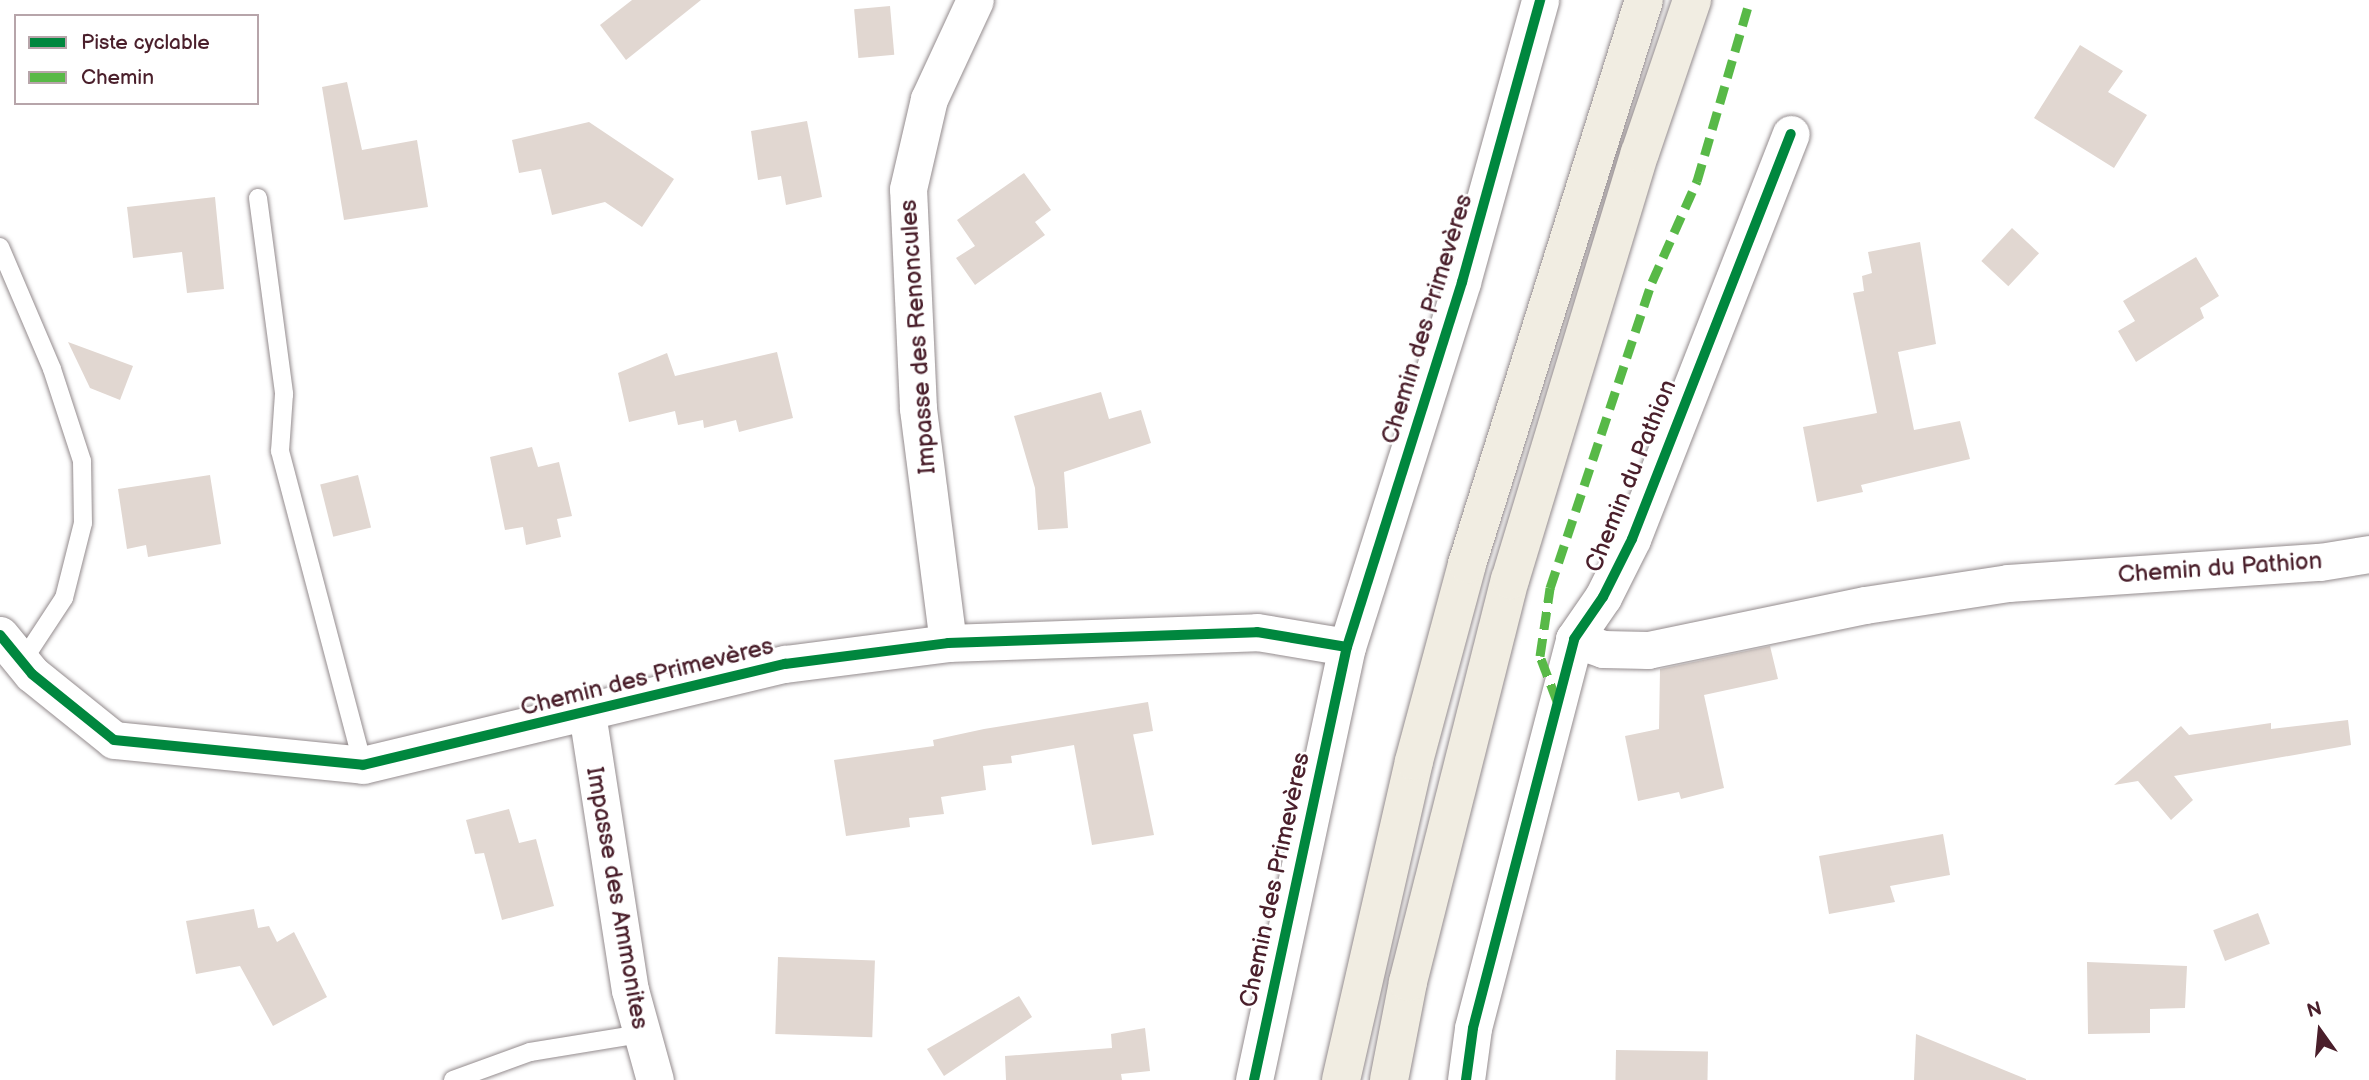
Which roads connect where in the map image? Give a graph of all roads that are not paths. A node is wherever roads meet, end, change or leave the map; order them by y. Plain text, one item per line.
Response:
1 (975, 0) edge
2 (1540, 0) edge
3 (1642, 0) edge
4 (1692, 0) edge
5 (1791, 134) dead end
6 (258, 198) dead end
7 (0, 247) edge
8 (2369, 554) edge
9 (1574, 639) junction
10 (948, 643) junction
11 (1347, 647) junction
12 (11, 649) edge
13 (587, 713) junction
14 (363, 765) junction
15 (640, 1034) junction
16 (453, 1080) edge
17 (655, 1080) edge
18 (1254, 1080) edge
19 (1341, 1080) edge
20 (1389, 1080) edge
21 (1466, 1080) edge

1 - 10 street, Impasse des Renoncules
2 - 11 street, Chemin des Primevères
3 - 19 main road
4 - 20 main road
5 - 9 street, Chemin du Pathion
6 - 14 lane
7 - 12 lane
8 - 9 street, Chemin du Pathion
9 - 21 street, Chemin du Pathion
10 - 11 street, Chemin des Primevères
10 - 13 street, Chemin des Primevères
11 - 18 street, Chemin des Primevères
12 - 14 street, Chemin des Primevères
13 - 14 street, Chemin des Primevères
13 - 15 street, Impasse des Ammonites
15 - 16 lane
15 - 17 street, Impasse des Ammonites

